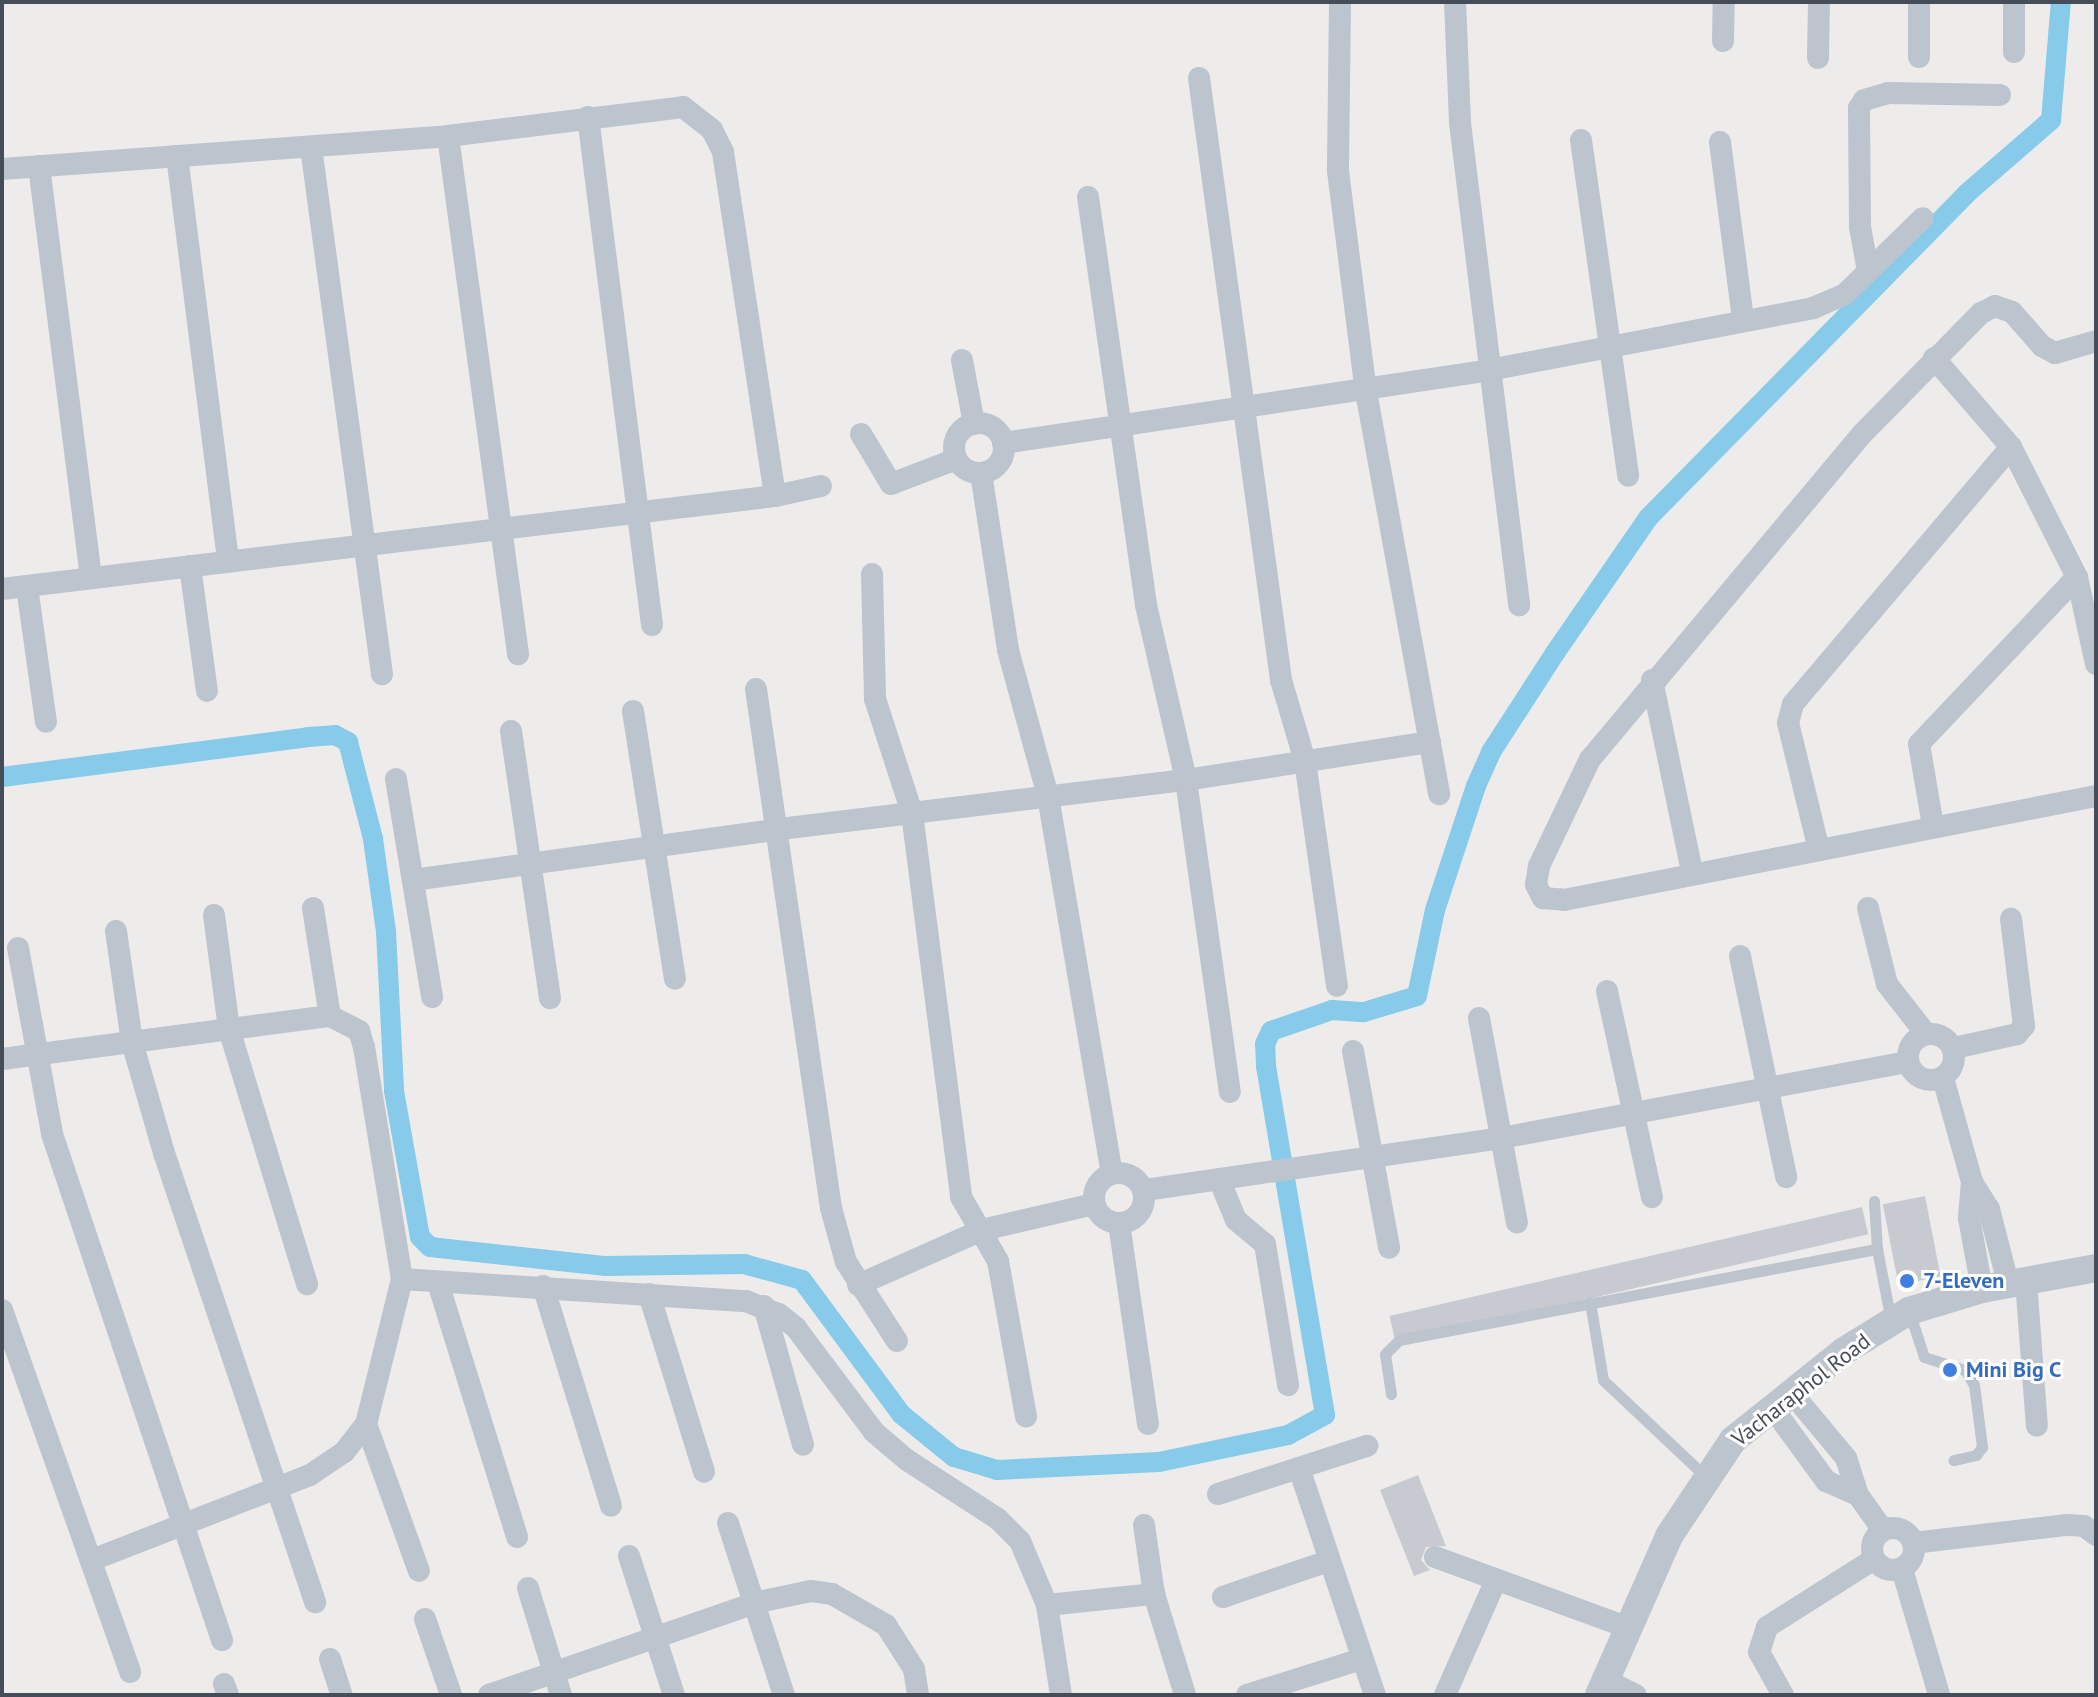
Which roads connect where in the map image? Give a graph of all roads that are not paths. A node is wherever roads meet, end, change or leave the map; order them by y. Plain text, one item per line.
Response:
1 (1340, 2) edge
2 (1455, 2) edge
3 (1724, 2) edge
4 (1819, 2) edge
5 (1919, 2) edge
6 (2014, 2) edge
7 (1723, 41) dead end
8 (2014, 52) dead end
9 (1919, 57) dead end
10 (1818, 58) dead end
11 (1199, 78) dead end
12 (2000, 95) dead end
13 (588, 117) junction
14 (448, 136) junction
15 (1581, 140) dead end
16 (1720, 142) dead end
17 (311, 147) junction
18 (177, 156) junction
19 (39, 166) junction
20 (2, 169) edge
21 (1088, 197) dead end
22 (1923, 218) dead end
23 (1868, 271) junction
24 (1743, 320) junction
25 (2096, 341) edge
26 (1609, 348) junction
27 (1934, 358) junction
28 (962, 360) dead end
29 (1489, 370) junction
30 (1365, 386) junction
31 (1245, 405) junction
32 (1117, 423) junction
33 (974, 424) junction
34 (861, 434) dead end
35 (1003, 443) junction
36 (2011, 447) junction
37 (956, 459) junction
38 (981, 473) junction
39 (1628, 476) dead end
40 (821, 486) dead end
41 (775, 496) junction
42 (639, 509) junction
43 (503, 526) junction
44 (366, 543) junction
45 (228, 561) junction
46 (190, 566) junction
47 (872, 574) dead end
48 (2077, 577) junction
49 (91, 578) junction
50 (27, 587) junction
51 (2, 589) edge
52 (1519, 605) dead end
53 (652, 625) dead end
54 (518, 654) dead end
55 (2096, 664) edge
56 (382, 674) dead end
57 (1652, 680) junction
58 (756, 689) dead end
59 (207, 691) dead end
60 (633, 711) dead end
61 (46, 722) dead end
62 (511, 731) dead end
63 (1430, 742) junction
64 (1305, 761) junction
65 (396, 779) dead end
66 (1186, 780) junction
67 (1439, 794) dead end
68 (1048, 796) junction
69 (2096, 796) edge
70 (912, 813) junction
71 (1933, 826) junction
72 (780, 829) junction
73 (654, 847) junction
74 (1819, 850) junction
75 (532, 863) junction
76 (1692, 871) junction
77 (413, 880) junction
78 (313, 908) dead end
79 (1868, 908) dead end
80 (214, 915) dead end
81 (2011, 919) dead end
82 (116, 931) dead end
83 (18, 948) dead end
84 (1740, 956) dead end
85 (675, 979) dead end
86 (1337, 986) dead end
87 (1607, 991) dead end
88 (432, 997) dead end
89 (550, 998) dead end
90 (330, 1016) junction
91 (1479, 1018) dead end
92 (229, 1029) junction
93 (1926, 1034) junction
94 (132, 1042) junction
95 (1954, 1048) junction
96 (1353, 1051) dead end
97 (34, 1055) junction
98 (2, 1059) edge
99 (1907, 1062) junction
100 (1943, 1078) junction
101 (1767, 1088) junction
102 (1230, 1092) dead end
103 (1633, 1114) junction
104 (1501, 1138) junction
105 (1371, 1155) junction
106 (1112, 1173) junction
107 (1786, 1177) dead end
108 (1219, 1179) junction
109 (1145, 1190) junction
110 (1652, 1197) dead end
111 (1874, 1201) dead end
112 (1094, 1204) junction
113 (1119, 1223) junction
114 (1517, 1223) dead end
115 (982, 1230) junction
116 (1389, 1248) dead end
117 (1877, 1249) junction
118 (2096, 1268) edge
119 (402, 1279) junction
120 (438, 1283) junction
121 (307, 1284) dead end
122 (858, 1285) junction
123 (2005, 1285) junction
124 (543, 1286) junction
125 (649, 1294) junction
126 (1590, 1302) junction
127 (764, 1306) junction
128 (2, 1310) edge
129 (1900, 1316) junction
130 (897, 1341) dead end
131 (1288, 1385) dead end
132 (1391, 1394) dead end
133 (1782, 1400) junction
134 (1026, 1416) dead end
135 (366, 1424) junction
136 (1148, 1424) dead end
137 (2037, 1426) dead end
138 (803, 1445) dead end
139 (1367, 1446) dead end
140 (1954, 1460) dead end
141 (1299, 1468) junction
142 (704, 1472) dead end
143 (1705, 1476) junction
144 (275, 1491) junction
145 (1218, 1494) dead end
146 (611, 1506) dead end
147 (728, 1523) dead end
148 (1144, 1525) dead end
149 (182, 1528) junction
150 (1883, 1530) junction
151 (2096, 1535) edge
152 (517, 1537) dead end
153 (1913, 1543) junction
154 (629, 1556) dead end
155 (1435, 1557) dead end
156 (1874, 1559) junction
157 (92, 1560) junction
158 (1328, 1561) junction
159 (1902, 1569) junction
160 (419, 1571) dead end
161 (1495, 1582) junction
162 (528, 1588) dead end
163 (1154, 1594) junction
164 (1223, 1597) dead end
165 (315, 1602) dead end
166 (754, 1603) junction
167 (1047, 1605) junction
168 (425, 1619) dead end
169 (1626, 1627) junction
170 (655, 1637) junction
171 (222, 1640) dead end
172 (330, 1659) dead end
173 (1361, 1659) junction
174 (553, 1671) junction
175 (130, 1672) dead end
176 (1602, 1688) edge
177 (342, 1695) edge
178 (451, 1695) edge
179 (489, 1695) edge
180 (561, 1695) edge
181 (674, 1695) edge
182 (784, 1695) edge
183 (918, 1695) edge
184 (1061, 1695) edge
185 (1185, 1695) edge
186 (1247, 1695) edge
187 (1375, 1695) edge
188 (1445, 1695) edge
189 (1636, 1695) edge
190 (1783, 1695) edge
191 (1939, 1695) edge

1 - 30 street
2 - 29 street
3 - 7 street
4 - 10 street
5 - 9 street
6 - 8 street
11 - 31 street
12 - 23 street
13 - 14 street
13 - 41 street
13 - 42 street
14 - 17 street
14 - 43 street
15 - 26 street
16 - 24 street
17 - 18 street
17 - 44 street
18 - 19 street
18 - 45 street
19 - 20 street
19 - 49 street
21 - 32 street
22 - 23 street
23 - 24 street
24 - 26 street
25 - 27 street
26 - 29 street
26 - 39 street
27 - 36 street
27 - 57 street
28 - 33 street
29 - 30 street
29 - 52 street
30 - 31 street
30 - 63 street
31 - 32 street
31 - 64 street
32 - 35 street
32 - 66 street
33 - 35 street
33 - 37 street
34 - 37 street
35 - 38 street
36 - 48 street
36 - 74 street
37 - 38 street
38 - 68 street
40 - 41 street
41 - 42 street
42 - 43 street
42 - 53 street
43 - 44 street
43 - 54 street
44 - 45 street
44 - 56 street
45 - 46 street
46 - 49 street
46 - 59 street
47 - 70 street
48 - 55 street
48 - 71 street
49 - 50 street
50 - 51 street
50 - 61 street
57 - 76 street
57 - 76 street
58 - 72 street
60 - 73 street
62 - 75 street
63 - 64 street
63 - 67 street
64 - 66 street
64 - 86 street
65 - 77 street
66 - 68 street
66 - 102 street
68 - 70 street
68 - 106 street
69 - 71 street
70 - 72 street
70 - 115 street
71 - 74 street
72 - 73 street
72 - 122 street
73 - 75 street
73 - 85 street
74 - 76 street
75 - 77 street
75 - 89 street
77 - 88 street
78 - 90 street
79 - 93 street
80 - 92 street
81 - 95 street
82 - 94 street
83 - 97 street
84 - 101 street
87 - 103 street
90 - 92 street
90 - 119 street
91 - 104 street
92 - 94 street
92 - 121 street
93 - 95 street
93 - 99 street
94 - 97 street
94 - 144 street
95 - 100 street
96 - 105 street
97 - 98 street
97 - 149 street
99 - 100 street
99 - 101 street
100 - 123 street
101 - 103 street
101 - 107 street
103 - 104 street
103 - 110 street
104 - 105 street
104 - 114 street
105 - 108 street
105 - 116 street
106 - 109 street
106 - 112 street
108 - 109 street
108 - 131 street
109 - 113 street
111 - 117 lane
112 - 113 street
112 - 115 street
113 - 136 street
115 - 122 street
115 - 134 street
117 - 126 lane
117 - 129 lane
118 - 123 street, Vacharaphol Road
119 - 120 street
119 - 135 street
120 - 124 street
120 - 152 street
122 - 130 street
123 - 129 street, Vacharaphol Road
123 - 137 street
124 - 125 street
124 - 146 street
125 - 127 street
125 - 142 street
126 - 132 lane
126 - 143 lane
127 - 138 street
127 - 167 street
128 - 157 street
129 - 133 street, Vacharaphol Road
129 - 140 lane
133 - 143 street, Vacharaphol Road
133 - 150 street
135 - 144 street
135 - 160 street
139 - 141 street
141 - 145 street
141 - 158 street
143 - 169 street, Vacharaphol Road
144 - 149 street
144 - 165 street
147 - 166 street
148 - 163 street
149 - 157 street
149 - 171 street
150 - 153 street
150 - 156 street
151 - 153 street
153 - 159 street
154 - 170 street
155 - 161 street
156 - 159 street
156 - 190 street
157 - 175 street
158 - 164 street
158 - 173 street
159 - 191 street
161 - 169 street
161 - 188 street
162 - 174 street
163 - 167 street
163 - 185 street
166 - 170 street
166 - 182 street
166 - 183 street
167 - 184 street
168 - 178 street
169 - 176 street, Vacharaphol Road
170 - 174 street
170 - 181 street
172 - 177 street
173 - 186 street
173 - 187 street
174 - 179 street
174 - 180 street
176 - 189 street

